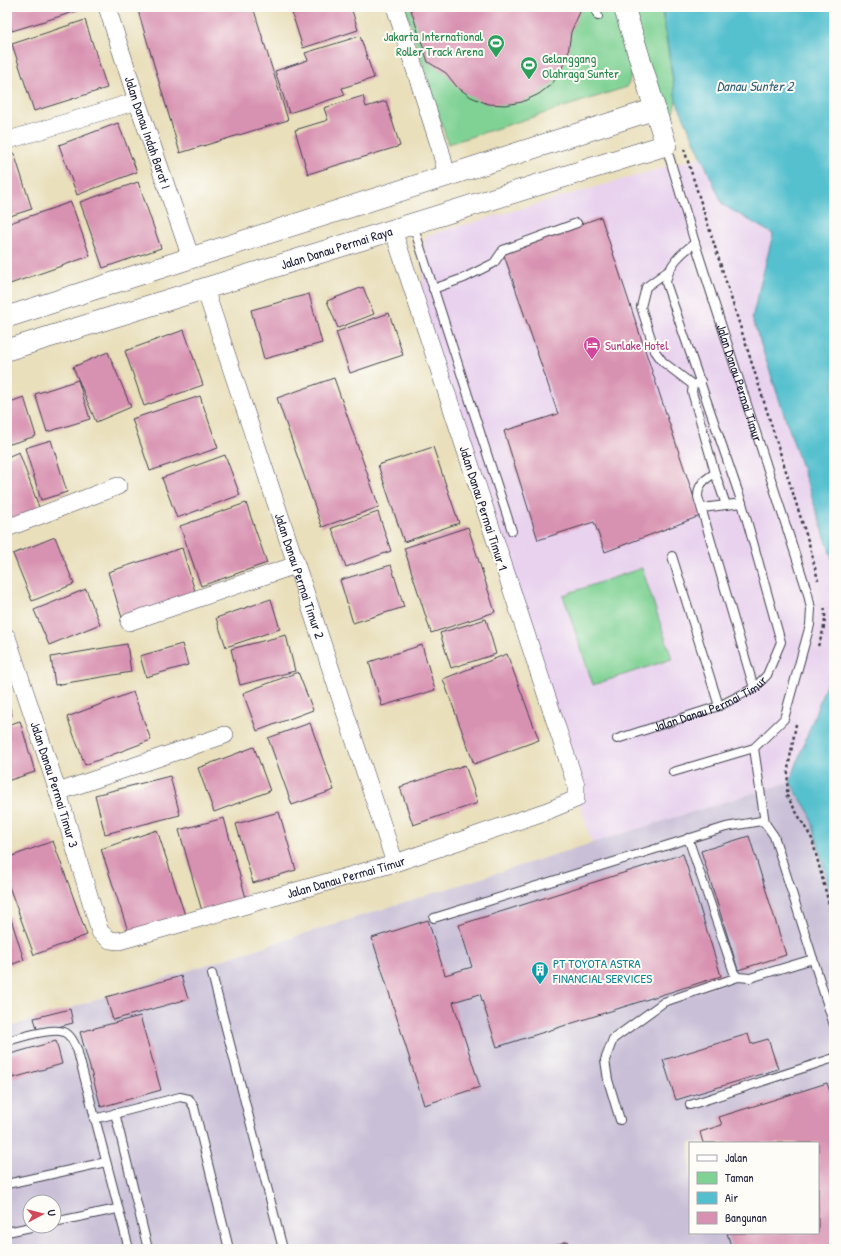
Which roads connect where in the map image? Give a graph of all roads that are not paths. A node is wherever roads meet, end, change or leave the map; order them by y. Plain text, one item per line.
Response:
1 (107, 7) edge
2 (395, 7) edge
3 (594, 7) edge
4 (624, 7) edge
5 (598, 16) dead end
6 (137, 101) junction
7 (655, 109) junction
8 (7, 139) edge
9 (666, 145) junction
10 (447, 176) junction
11 (577, 223) dead end
12 (413, 224) junction
13 (393, 230) junction
14 (694, 243) junction
15 (191, 258) junction
16 (668, 271) junction
17 (205, 289) junction
18 (433, 289) junction
19 (7, 317) edge
20 (7, 350) edge
21 (701, 381) junction
22 (693, 385) junction
23 (715, 473) junction
24 (118, 486) dead end
25 (742, 503) junction
26 (726, 505) junction
27 (702, 508) junction
28 (7, 528) edge
29 (512, 532) dead end
30 (672, 556) dead end
31 (296, 565) junction
32 (129, 622) dead end
33 (7, 637) edge
34 (754, 688) junction
35 (718, 706) junction
36 (225, 735) dead end
37 (617, 739) dead end
38 (754, 748) junction
39 (674, 772) dead end
40 (576, 785) joint
41 (58, 792) junction
42 (766, 823) junction
43 (688, 838) junction
44 (395, 863) junction
45 (434, 918) dead end
46 (100, 932) joint
47 (813, 959) junction
48 (212, 974) dead end
49 (738, 977) junction
50 (834, 1025) edge
51 (7, 1041) edge
52 (834, 1058) edge
53 (690, 1106) dead end
54 (115, 1113) junction
55 (94, 1119) junction
56 (620, 1120) dead end
57 (106, 1162) junction
58 (7, 1184) edge
59 (117, 1209) junction
60 (62, 1220) edge
61 (22, 1229) edge
62 (7, 1232) edge
63 (128, 1249) edge
64 (148, 1249) edge
65 (229, 1249) edge
66 (283, 1249) edge

1 - 6 street, Jalan Danau Indah Barat I
2 - 10 street
3 - 5 lane
4 - 7 street, Jalan Danau Permai Timur
6 - 8 street
6 - 15 street, Jalan Danau Indah Barat I
7 - 9 street, Jalan Danau Permai Timur
7 - 10 street
9 - 12 street, Jalan Danau Permai Raya
9 - 14 lane, Jalan Danau Permai Timur
10 - 15 street
11 - 18 lane
12 - 13 street, Jalan Danau Permai Raya
12 - 18 lane
13 - 17 street, Jalan Danau Permai Raya
13 - 40 street, Jalan Danau Permai Timur 1
14 - 16 lane
14 - 38 lane, Jalan Danau Permai Timur
15 - 19 street
16 - 21 lane
16 - 22 lane
17 - 20 street, Jalan Danau Permai Raya
17 - 31 street, Jalan Danau Permai Timur 2
18 - 29 lane
21 - 22 lane
21 - 25 lane
22 - 23 lane
23 - 26 lane
23 - 27 lane
24 - 28 street
25 - 26 lane
25 - 34 lane, Jalan Danau Permai Timur
26 - 27 lane
27 - 34 lane
30 - 35 lane
31 - 32 street
31 - 44 street, Jalan Danau Permai Timur 2
33 - 41 street, Jalan Danau Permai Timur 3
34 - 35 lane, Jalan Danau Permai Timur
35 - 37 lane, Jalan Danau Permai Timur
36 - 41 street
38 - 39 lane
38 - 42 lane
40 - 44 street, Jalan Danau Permai Timur
41 - 46 street, Jalan Danau Permai Timur 3
42 - 43 lane
42 - 47 lane
43 - 45 lane
43 - 49 lane
44 - 46 street, Jalan Danau Permai Timur
47 - 49 lane
47 - 50 lane
48 - 66 lane
49 - 56 lane
51 - 55 lane
52 - 53 lane
54 - 55 lane
54 - 64 lane
54 - 65 lane
55 - 57 lane
57 - 58 lane
57 - 59 lane
59 - 60 lane
59 - 63 lane
61 - 62 lane

